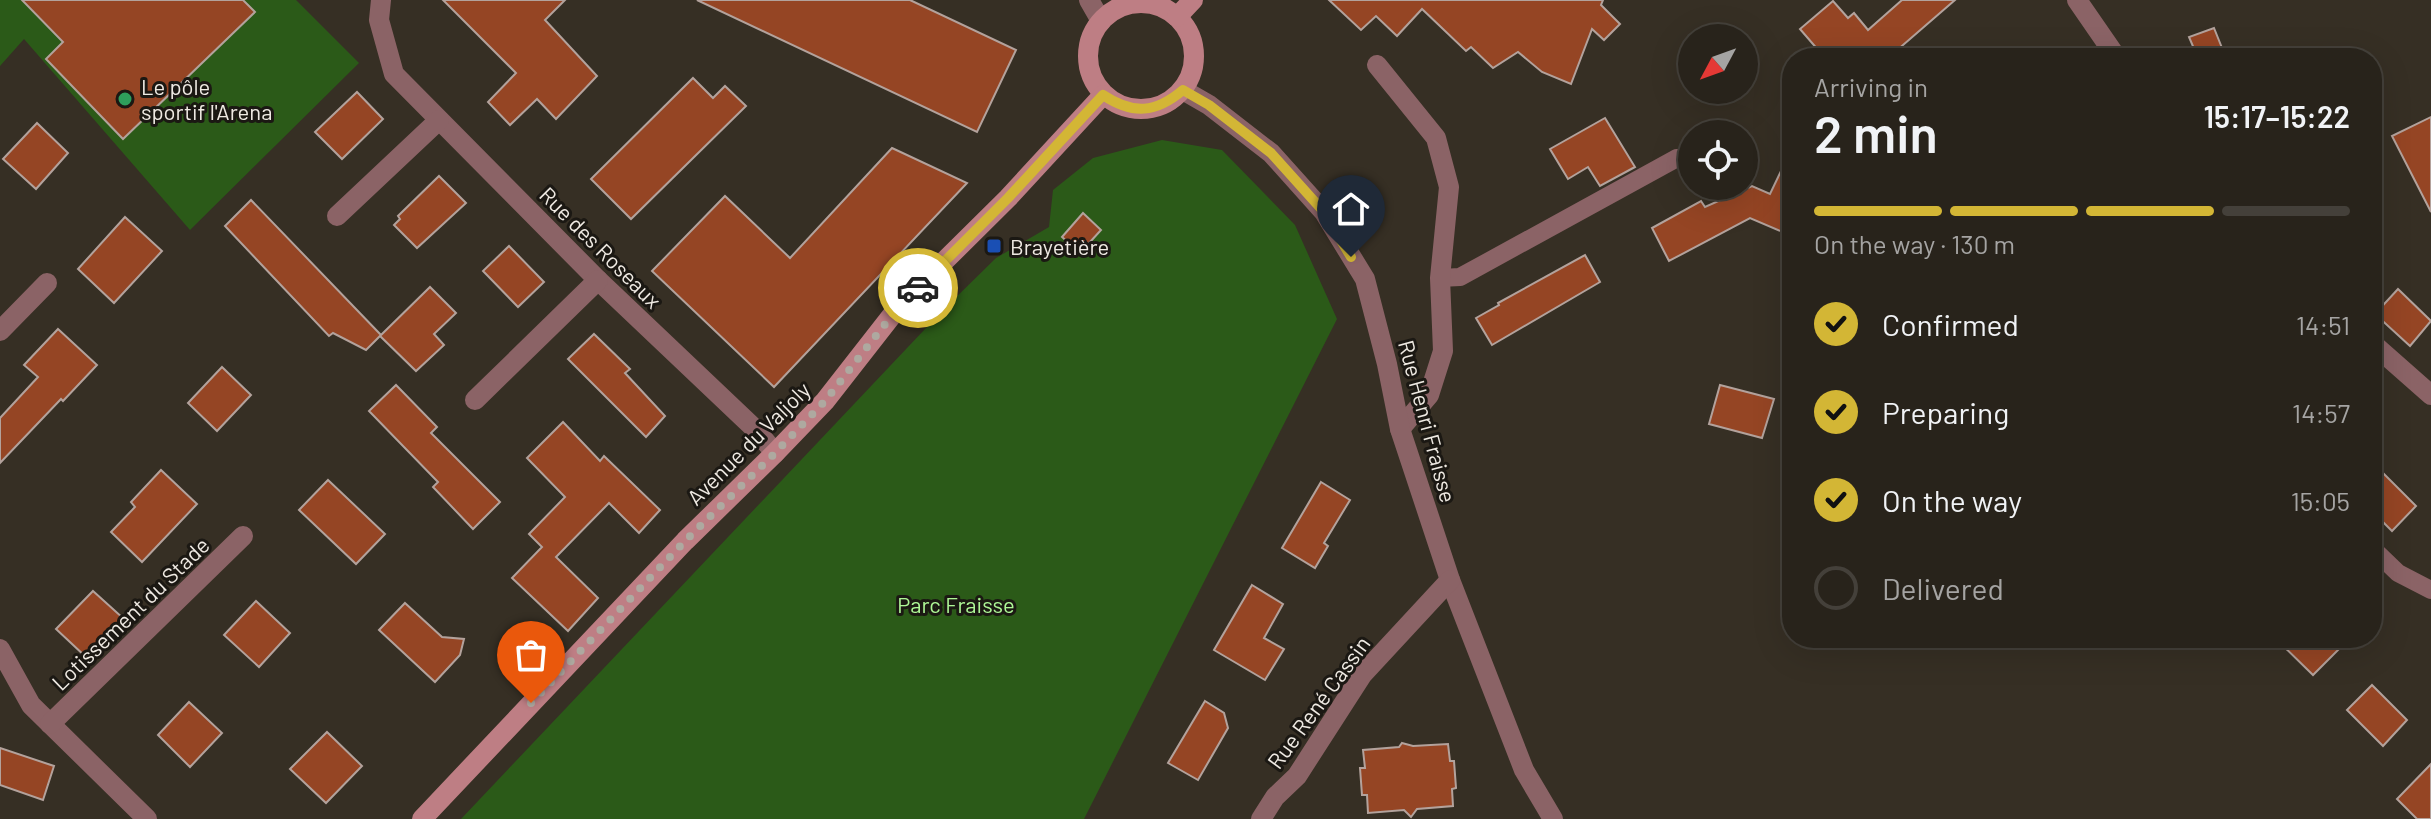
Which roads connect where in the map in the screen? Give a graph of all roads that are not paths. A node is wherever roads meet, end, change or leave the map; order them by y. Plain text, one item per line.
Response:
1 (381, 0) edge
2 (1089, 0) edge
3 (1193, 0) edge
4 (2077, 0) edge
5 (1177, 17) junction
6 (1101, 21) junction
7 (2110, 48) edge
8 (1377, 65) dead end
9 (1183, 90) junction
10 (1103, 95) junction
11 (439, 120) junction
12 (1678, 158) edge
13 (337, 216) dead end
14 (1440, 278) junction
15 (598, 280) junction
16 (47, 283) dead end
17 (0, 331) edge
18 (2382, 352) edge
19 (2431, 395) edge
20 (475, 400) dead end
21 (1400, 429) junction
22 (775, 453) junction
23 (243, 536) dead end
24 (2382, 558) edge
25 (1450, 580) junction
26 (2431, 590) edge
27 (0, 649) edge
28 (50, 724) junction
29 (147, 819) edge
30 (422, 819) edge
31 (1261, 819) edge
32 (1553, 819) edge

1 - 11 street, Rue des Roseaux
2 - 6 street
3 - 5 main road
4 - 7 street
5 - 6 main road
5 - 9 main road
6 - 10 main road
8 - 14 street
9 - 10 main road
9 - 21 street, Rue Henri Fraisse
10 - 22 main road, Avenue du Valjoly
11 - 13 street
11 - 15 street, Rue des Roseaux
12 - 14 lane
14 - 21 street
15 - 20 street
15 - 22 street, Rue des Roseaux
16 - 17 street
18 - 19 street
21 - 25 street, Rue Henri Fraisse
22 - 30 main road, Avenue du Valjoly
23 - 28 street, Lotissement du Stade
24 - 26 lane
25 - 31 street, Rue René Cassin
25 - 32 street, Rue Henri Fraisse
27 - 28 street
28 - 29 street

